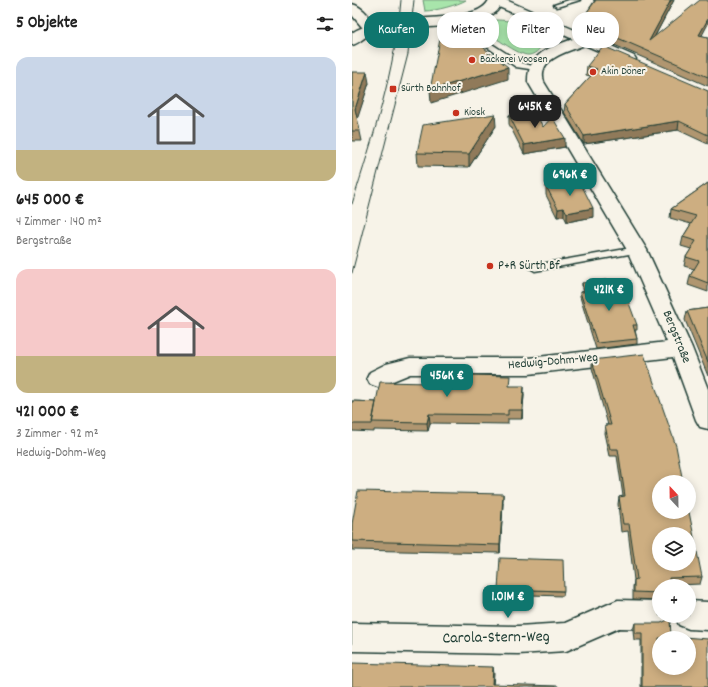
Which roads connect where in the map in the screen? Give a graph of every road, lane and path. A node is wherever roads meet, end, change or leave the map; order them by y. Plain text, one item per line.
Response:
1 (364, 0) edge
2 (497, 0) edge
3 (576, 0) edge
4 (557, 5) dead end
5 (352, 8) edge
6 (486, 12) edge
7 (364, 19) edge
8 (364, 32) edge
9 (572, 34) edge
10 (352, 41) edge
11 (572, 46) edge
12 (494, 48) edge
13 (603, 48) edge
14 (640, 64) edge
15 (536, 68) junction
16 (637, 250) junction
17 (535, 268) dead end
18 (681, 348) junction
19 (378, 378) dead end
20 (708, 420) edge
21 (652, 615) edge
22 (696, 615) edge
23 (708, 616) edge
24 (352, 637) edge

1 - 5 street
2 - 6 street
2 - 9 street
3 - 4 lane
5 - 7 street
8 - 10 street
11 - 15 street
12 - 15 lane
13 - 14 street
15 - 16 street, Bergstraße
16 - 17 lane
16 - 18 street, Bergstraße
18 - 19 street, Hedwig-Dohm-Weg
18 - 20 street, Bergstraße
21 - 24 street, Carola-Stern-Weg
22 - 23 street

